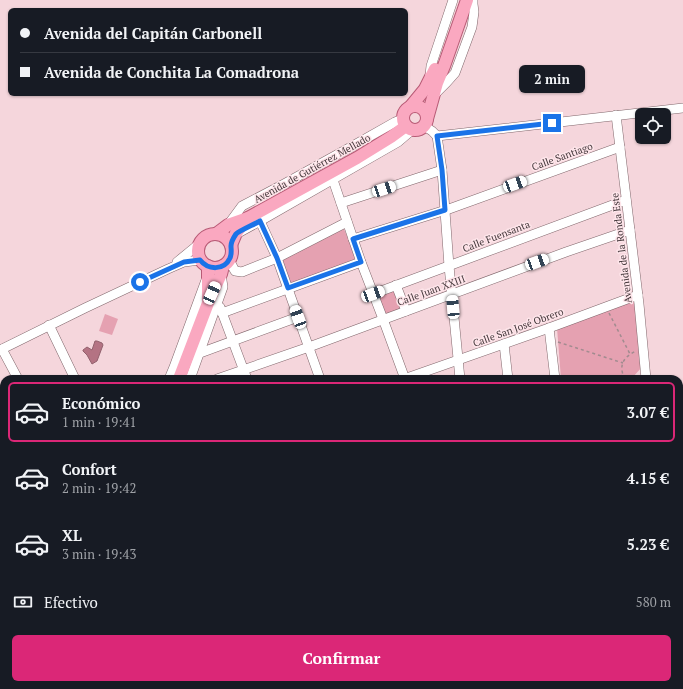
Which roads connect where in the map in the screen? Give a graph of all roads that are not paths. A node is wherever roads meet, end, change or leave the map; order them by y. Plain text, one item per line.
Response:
1 (453, 0) edge
2 (467, 0) edge
3 (429, 81) junction
4 (411, 106) junction
5 (683, 108) edge
6 (616, 116) junction
7 (415, 124) junction
8 (437, 136) junction
9 (620, 147) junction
10 (442, 170) junction
11 (333, 180) junction
12 (626, 200) junction
13 (341, 203) junction
14 (445, 210) junction
15 (260, 221) junction
16 (347, 222) junction
17 (232, 229) junction
18 (630, 230) junction
19 (216, 234) junction
20 (353, 239) junction
21 (199, 244) junction
22 (231, 244) junction
23 (277, 258) junction
24 (361, 262) junction
25 (224, 266) junction
26 (449, 266) junction
27 (205, 268) junction
28 (168, 269) junction
29 (396, 286) junction
30 (288, 288) junction
31 (373, 294) junction
32 (452, 294) junction
33 (638, 295) junction
34 (213, 302) junction
35 (406, 311) junction
36 (222, 313) junction
37 (298, 317) junction
38 (383, 319) junction
39 (49, 325) junction
40 (549, 328) junction
41 (233, 341) junction
42 (504, 344) junction
43 (309, 347) junction
44 (1, 349) edge
45 (200, 353) junction
46 (458, 360) junction
47 (243, 370) junction
48 (16, 375) edge
49 (73, 375) edge
50 (170, 375) edge
51 (181, 375) edge
52 (192, 375) edge
53 (229, 375) edge
54 (245, 375) edge
55 (319, 375) edge
56 (404, 375) edge
57 (416, 375) edge
58 (460, 375) edge
59 (508, 375) edge
60 (555, 375) edge
61 (646, 375) edge

1 - 3 street
2 - 3 main road
2 - 7 main road
3 - 4 main road
4 - 7 main road
4 - 7 main road
5 - 6 street
6 - 8 street
6 - 9 street, Avenida de la Ronda Este
7 - 8 street
7 - 11 street, Avenida de Gutiérrez Mellado
7 - 17 main road, Avenida de Gutiérrez Mellado
7 - 17 street, Avenida de Gutiérrez Mellado
8 - 10 street
9 - 12 street, Avenida de la Ronda Este
9 - 14 street, Calle Santiago
10 - 13 street
10 - 14 street
11 - 13 street
11 - 15 street, Avenida de Gutiérrez Mellado
12 - 18 street, Avenida de la Ronda Este
12 - 26 street, Calle Fuensanta
13 - 16 street
14 - 20 street, Calle Santiago
14 - 26 street
15 - 17 street, Avenida de Gutiérrez Mellado
15 - 23 street
16 - 20 street
16 - 23 street
17 - 19 main road
17 - 22 main road
18 - 32 street, Calle Juan XXIII
18 - 33 street, Avenida de la Ronda Este
19 - 21 main road
19 - 22 main road
20 - 24 street
21 - 27 main road
21 - 28 street
22 - 25 main road
23 - 25 street
23 - 30 street
24 - 30 street
24 - 31 street
25 - 27 main road
25 - 34 main road
26 - 29 street, Calle Fuensanta
26 - 32 street
27 - 28 street
27 - 34 main road
27 - 50 street
28 - 39 street
29 - 31 street, Calle Fuensanta
29 - 35 street
30 - 36 street
30 - 37 street
31 - 38 street
32 - 35 street, Calle Juan XXIII
32 - 46 street
33 - 40 street, Calle San José Obrero
33 - 61 street, Avenida de la Ronda Este
34 - 36 street
34 - 45 street
34 - 51 main road
35 - 38 street, Calle Juan XXIII
36 - 41 street
37 - 41 street
37 - 43 street
38 - 43 street, Calle Juan XXIII
38 - 56 street
39 - 44 street
39 - 49 street
40 - 42 street, Calle San José Obrero
40 - 60 street
41 - 45 street
41 - 47 street
42 - 46 street, Calle San José Obrero
42 - 59 street
43 - 47 street, Calle Juan XXIII
43 - 55 street
44 - 48 street
45 - 52 street
46 - 57 street, Calle San José Obrero
46 - 58 street
47 - 53 street, Calle Juan XXIII
47 - 54 street

